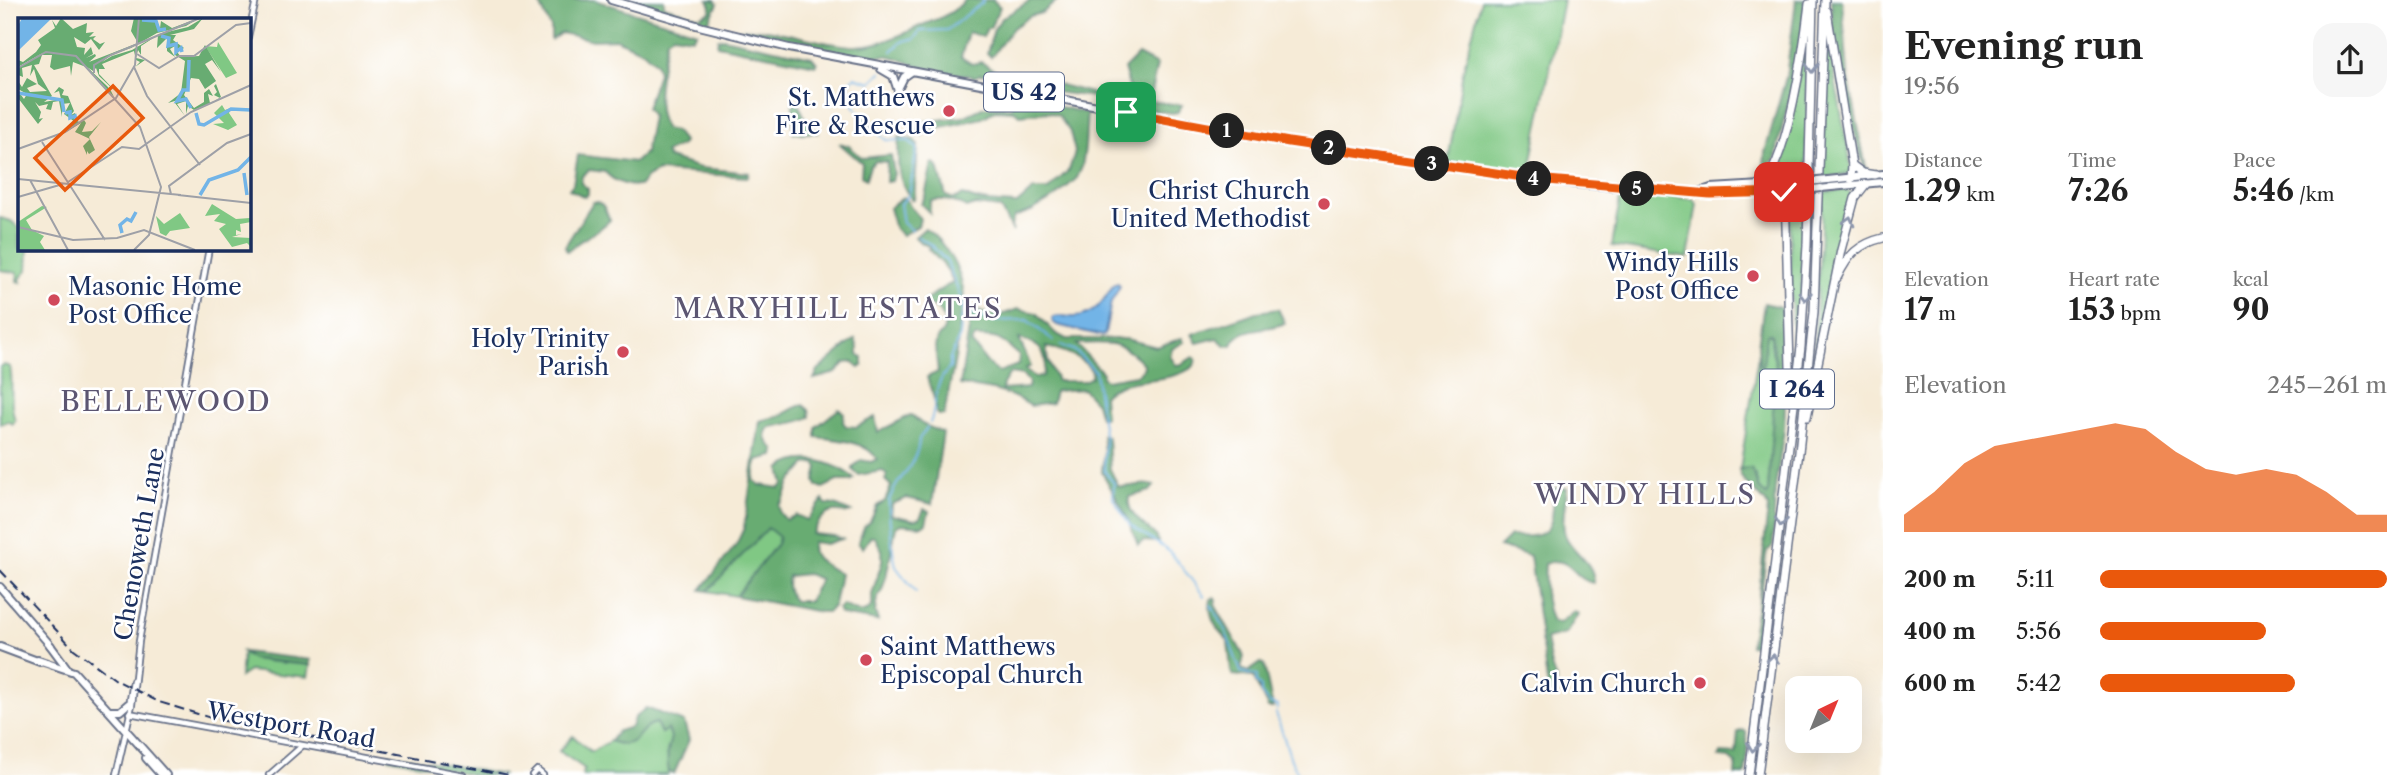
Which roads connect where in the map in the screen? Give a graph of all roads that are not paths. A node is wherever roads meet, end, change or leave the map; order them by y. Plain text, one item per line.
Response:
1 (256, 0) edge
2 (611, 0) edge
3 (1811, 0) edge
4 (1825, 0) edge
5 (250, 28) edge
6 (866, 62) junction
7 (913, 72) junction
8 (1776, 164) junction
9 (1853, 165) junction
10 (1879, 174) edge
11 (1852, 182) junction
12 (1883, 182) edge
13 (1866, 184) junction
14 (1760, 185) junction
15 (1784, 188) junction
16 (1701, 192) junction
17 (1855, 198) junction
18 (1883, 238) edge
19 (209, 250) edge
20 (1833, 288) junction
21 (1790, 440) junction
22 (1799, 452) junction
23 (0, 587) edge
24 (50, 645) junction
25 (0, 647) edge
26 (56, 654) junction
27 (38, 660) junction
28 (52, 663) junction
29 (69, 671) junction
30 (100, 703) junction
31 (130, 708) junction
32 (110, 711) junction
33 (125, 731) junction
34 (303, 745) junction
35 (116, 775) edge
36 (161, 775) edge
37 (166, 775) edge
38 (269, 775) edge
39 (464, 775) edge
40 (532, 775) edge
41 (543, 775) edge
42 (1749, 775) edge
43 (1758, 775) edge

1 - 5 main road
2 - 6 main road, US 42
3 - 8 highway
3 -> 21 highway, I 264
4 - 9 highway
4 - 22 highway, I 264
6 - 7 main road, US 42
6 - 7 main road
7 - 16 main road, US 42
8 - 14 highway
8 - 15 highway
9 - 10 highway
9 - 11 highway
10 - 11 main road, US 42
11 - 13 main road, US 42
11 - 15 main road, US 42, bridge
11 - 17 highway
12 - 13 main road, US 42
13 - 17 highway
14 - 15 main road, US 42
14 - 16 main road, US 42
15 - 16 main road, US 42
15 - 21 highway
20 -> 17 highway
18 - 20 highway
19 - 31 main road, Chenoweth Lane
20 - 22 highway
21 -> 42 highway, I 264
43 -> 22 highway, I 264
23 - 24 main road
24 - 26 main road
24 - 30 main road
25 - 27 main road
26 - 28 main road
26 - 29 main road
27 - 28 main road
27 - 29 main road
28 - 29 main road
29 - 30 main road
30 - 32 main road
30 - 33 main road
31 - 32 main road
31 - 33 main road, Chenoweth Lane
31 - 34 main road, Westport Road
32 - 33 main road
33 - 35 main road, Chenoweth Lane
33 - 36 main road
33 - 37 main road
34 - 38 main road
34 - 39 main road, Westport Road
40 - 41 main road

